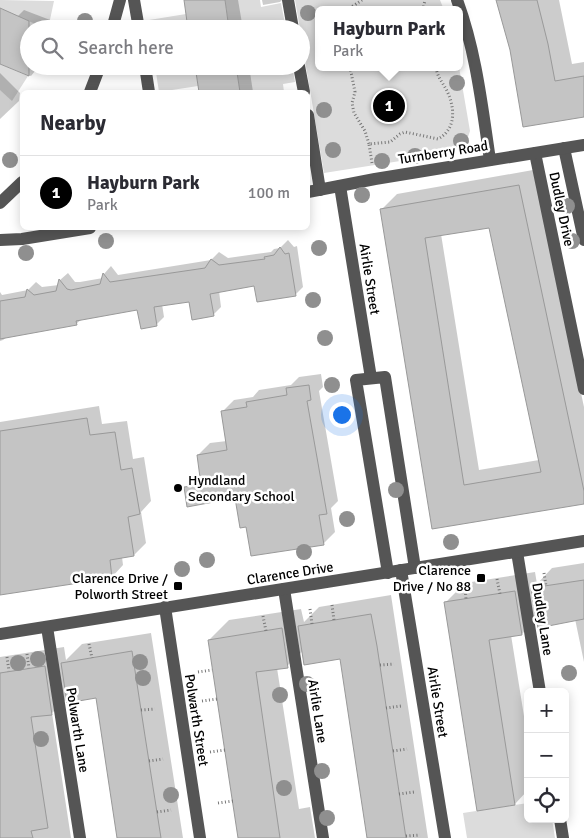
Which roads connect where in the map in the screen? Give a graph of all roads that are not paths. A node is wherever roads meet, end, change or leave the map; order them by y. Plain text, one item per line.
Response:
1 (120, 0) edge
2 (134, 0) edge
3 (288, 0) edge
4 (463, 19) edge
5 (114, 20) edge
6 (137, 20) edge
7 (291, 20) edge
8 (97, 75) edge
9 (146, 75) edge
10 (301, 75) edge
11 (91, 90) edge
12 (149, 90) edge
13 (304, 90) edge
14 (310, 140) edge
15 (584, 145) edge
16 (564, 148) junction
17 (535, 153) junction
18 (490, 160) junction
19 (20, 184) edge
20 (340, 186) junction
21 (314, 191) edge
22 (0, 203) edge
23 (78, 230) edge
24 (0, 240) edge
25 (584, 240) edge
26 (581, 355) edge
27 (371, 378) junction
28 (584, 389) edge
29 (584, 540) edge
30 (517, 552) junction
31 (415, 568) junction
32 (401, 570) junction
33 (388, 573) junction
34 (284, 589) junction
35 (165, 607) junction
36 (47, 627) junction
37 (0, 634) edge
38 (539, 688) edge
39 (561, 823) edge
40 (80, 838) edge
41 (200, 838) edge
42 (323, 838) edge
43 (445, 838) edge
44 (563, 838) edge

1 - 5 street
2 - 6 street
3 - 7 street
4 - 18 street
8 - 11 street
9 - 12 street
10 - 13 street
14 - 21 street
15 - 16 street, Turnberry Road
16 - 17 street, Turnberry Road
16 - 25 street, Dudley Drive
17 - 18 street, Turnberry Road
17 - 26 street, Dudley Drive
18 - 20 street, Turnberry Road
19 - 22 street
20 - 21 street, Turnberry Road
20 - 27 street, Airlie Street
23 - 24 street
26 - 28 street, Dudley Drive
27 - 31 street
27 - 33 street
29 - 30 street, Clarence Drive
30 - 31 street, Clarence Drive
30 - 38 street, Dudley Lane
31 - 32 street, Clarence Drive
32 - 33 street, Clarence Drive
32 - 43 street, Airlie Street
33 - 34 street, Clarence Drive
34 - 35 street, Clarence Drive
34 - 42 street, Airlie Lane
35 - 36 street, Clarence Drive
35 - 41 street, Polwarth Street
36 - 37 street, Clarence Drive
36 - 40 street, Polwarth Lane
39 - 44 street

